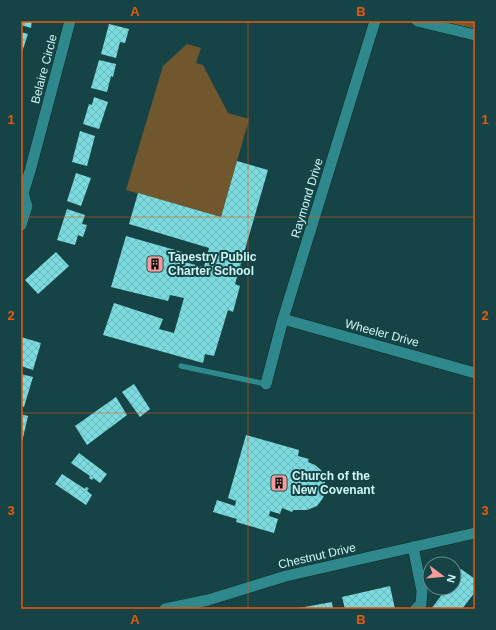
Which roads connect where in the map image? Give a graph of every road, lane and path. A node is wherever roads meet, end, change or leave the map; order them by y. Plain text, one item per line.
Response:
1 (70, 21) edge
2 (374, 21) edge
3 (417, 21) edge
4 (475, 35) edge
5 (22, 194) edge
6 (21, 224) edge
7 (283, 319) junction
8 (181, 366) dead end
9 (475, 373) edge
10 (266, 384) joint
11 (475, 533) edge
12 (413, 547) junction
13 (166, 609) edge
14 (416, 609) edge

1 - 5 street, Belaire Circle
2 - 7 street, Raymond Drive
3 - 4 street
5 - 6 street, Belaire Circle
7 - 9 street, Wheeler Drive
7 - 10 street, Raymond Drive
8 - 10 lane
11 - 12 street, Chestnut Drive
12 - 13 street, Chestnut Drive
12 - 14 street

